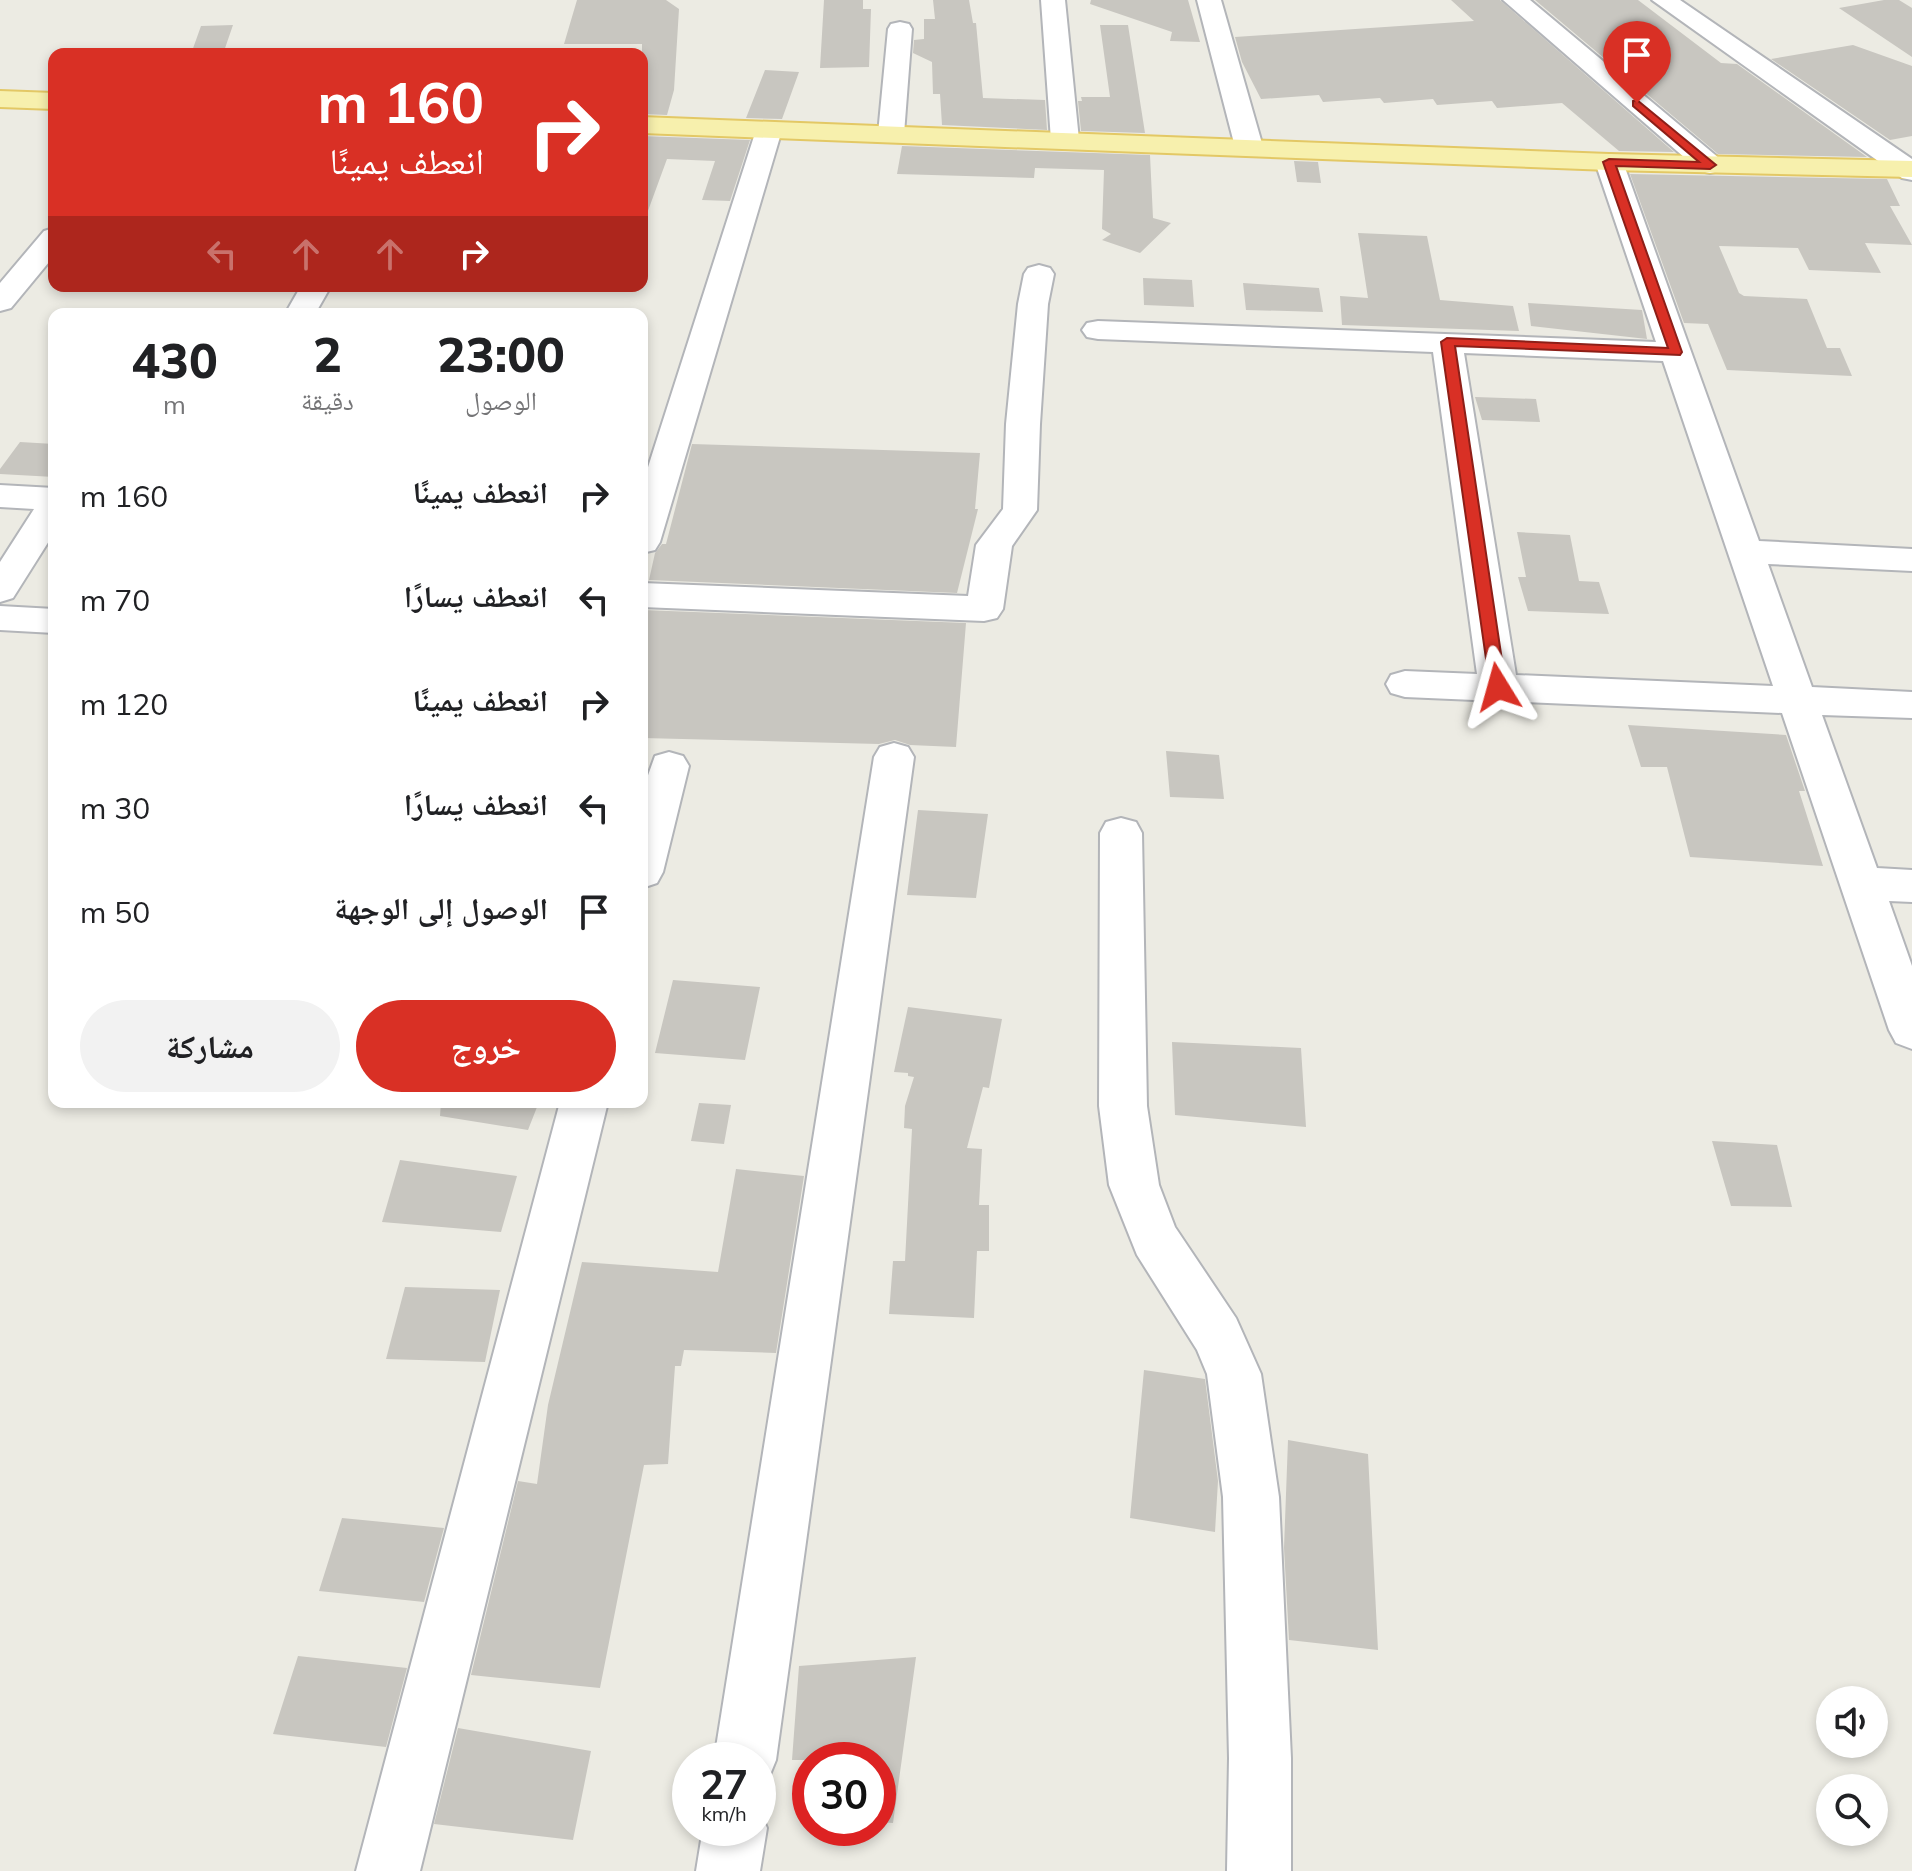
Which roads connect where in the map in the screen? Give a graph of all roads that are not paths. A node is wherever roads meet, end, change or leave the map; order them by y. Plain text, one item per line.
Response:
1 (1053, 0) edge
2 (1209, 0) edge
3 (1515, 0) edge
4 (1664, 0) edge
5 (900, 29) dead end
6 (0, 99) edge
7 (48, 101) edge
8 (648, 125) edge
9 (769, 130) junction
10 (891, 134) junction
11 (1065, 140) junction
12 (1249, 147) junction
13 (1609, 162) junction
14 (1710, 165) junction
15 (1911, 170) edge
16 (48, 244) edge
17 (1039, 274) dead end
18 (0, 302) edge
19 (1098, 330) dead end
20 (1447, 342) junction
21 (1676, 352) junction
22 (0, 496) edge
23 (48, 501) edge
24 (48, 512) edge
25 (648, 523) edge
26 (1745, 552) junction
27 (1912, 560) edge
28 (0, 590) edge
29 (648, 595) edge
30 (0, 618) edge
31 (48, 621) edge
32 (1405, 684) dead end
33 (1498, 687) junction
34 (1797, 700) junction
35 (1912, 705) edge
36 (894, 757) dead end
37 (669, 766) dead end
38 (1121, 833) dead end
39 (648, 848) edge
40 (1861, 883) junction
41 (1912, 886) edge
42 (1912, 1030) edge
43 (582, 1108) edge
44 (748, 1742) edge
45 (732, 1846) edge
46 (388, 1871) edge
47 (728, 1871) edge
48 (1259, 1871) edge

1 - 11 street
2 - 12 street
3 - 14 street
4 - 15 street
5 - 10 street
6 - 7 main road
8 - 9 main road
9 - 10 main road
9 - 25 street
10 - 11 main road
11 - 12 main road
12 - 13 main road
13 - 14 main road
13 - 21 street
14 - 15 main road
16 - 18 street
17 - 29 street
19 - 20 street
20 - 21 street
20 - 33 street
21 - 26 street
22 - 23 street
24 - 28 street
26 - 27 street
26 - 34 street
30 - 31 street
32 - 33 street
33 - 34 street
34 - 35 street
34 - 40 street
36 - 44 street
37 - 39 street
38 - 48 street
40 - 41 street
40 - 42 street
43 - 46 street
45 - 47 street

